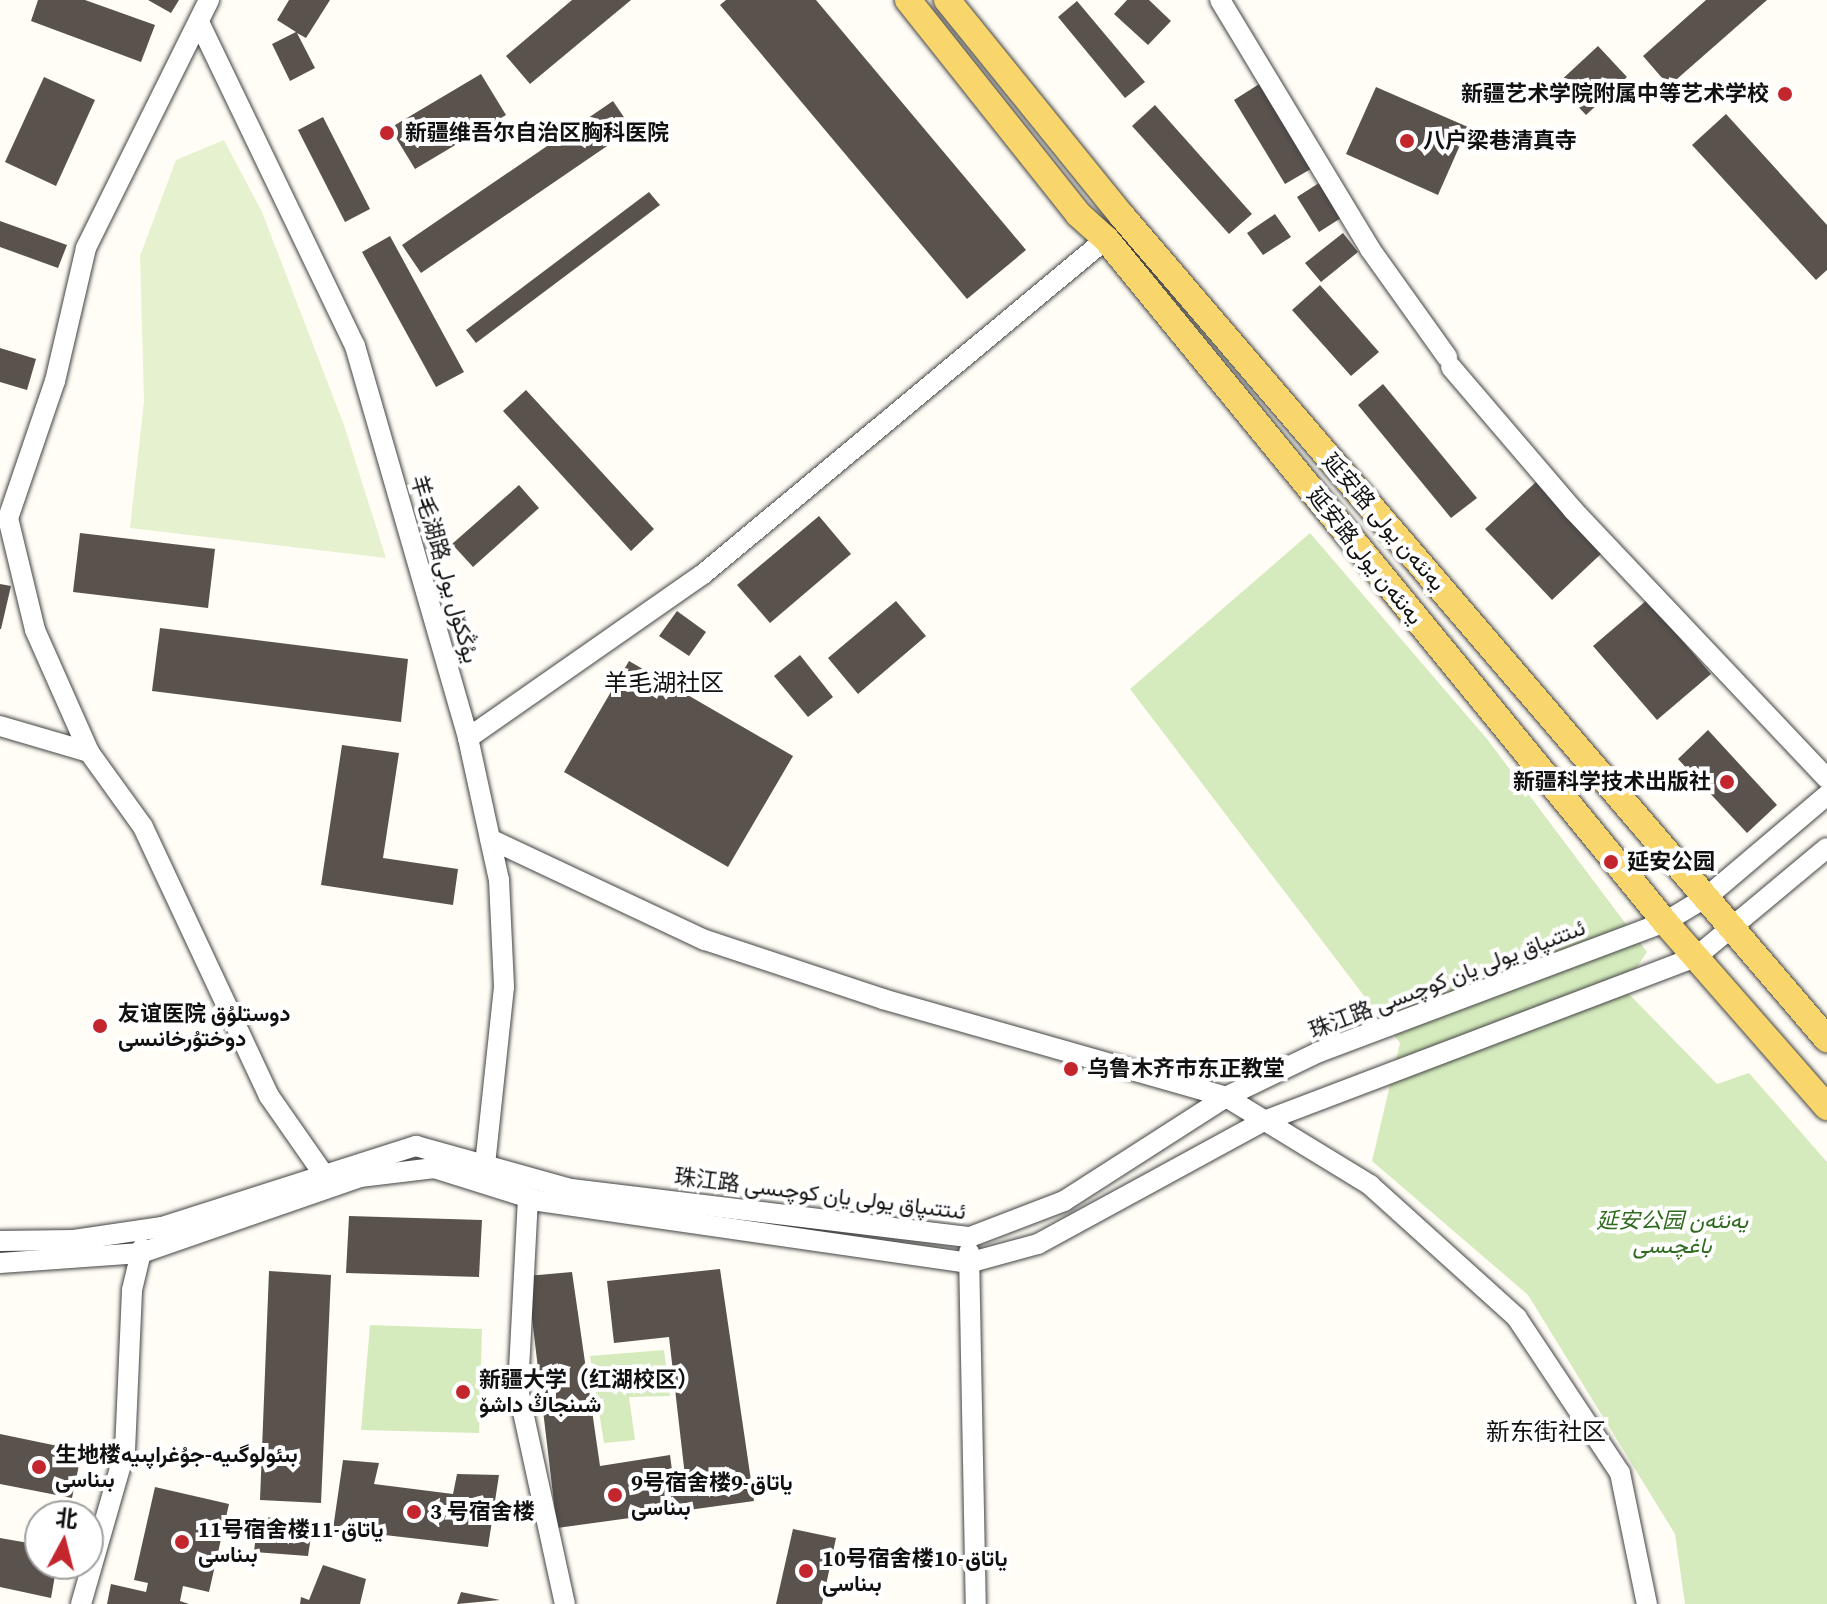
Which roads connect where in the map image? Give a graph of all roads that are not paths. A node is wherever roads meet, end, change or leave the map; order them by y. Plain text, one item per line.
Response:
1 (209, 0) edge
2 (908, 0) edge
3 (947, 0) edge
4 (1220, 0) edge
5 (199, 22) junction
6 (1106, 239) junction
7 (0, 726) edge
8 (468, 738) junction
9 (89, 752) junction
10 (1827, 779) edge
11 (1827, 795) edge
12 (490, 839) junction
13 (1827, 848) edge
14 (1708, 896) junction
15 (1665, 922) junction
16 (1734, 927) junction
17 (1696, 957) junction
18 (1827, 1039) edge
19 (1226, 1097) junction
20 (1827, 1107) edge
21 (1264, 1121) junction
22 (485, 1165) junction
23 (330, 1184) junction
24 (528, 1198) junction
25 (970, 1237) junction
26 (0, 1241) edge
27 (142, 1251) junction
28 (0, 1263) edge
29 (968, 1263) junction
30 (81, 1604) edge
31 (565, 1604) edge
32 (976, 1604) edge
33 (1647, 1604) edge

1 - 5 street
2 - 6 main road, 延安路يەنئەن يولى
3 - 14 main road, 延安路 يەنئەن يولى
4 - 10 street
5 - 8 street, 羊毛湖路يۇڭكۆل يولى
5 - 9 street
6 - 8 street
6 - 15 main road, 延安路يەنئەن يولى
7 - 9 street
8 - 12 street, 羊毛湖路يۇڭكۆل يولى
9 - 23 street
11 - 14 street, 珠江路 ئىتتىپاق يولى يان كوچىسى
12 - 19 street
12 - 22 street, 羊毛湖路يۇڭكۆل يولى
13 - 16 street, 珠江路 ئىتتىپاق يولى يان كوچىسى
14 - 15 street, 珠江路 ئىتتىپاق يولى يان كوچىسى
14 - 16 main road, 延安路 يەنئەن يولى
15 - 17 main road, 延安路يەنئەن يولى
15 - 19 street, 珠江路 ئىتتىپاق يولى يان كوچىسى
16 - 17 street, 珠江路 ئىتتىپاق يولى يان كوچىسى
16 - 18 main road, 延安路 يەنئەن يولى
17 - 20 main road, 延安路يەنئەن يولى
17 - 21 street, 珠江路 ئىتتىپاق يولى يان كوچىسى
19 - 21 street
19 - 25 street, 珠江路 ئىتتىپاق يولى يان كوچىسى
21 - 29 street, 珠江路 ئىتتىپاق يولى يان كوچىسى
21 - 33 street
22 - 23 street, 珠江路 ئىتتىپاق يولى يان كوچىسى
22 - 25 street, 珠江路 ئىتتىپاق يولى يان كوچىسى
23 - 24 street, 珠江路 ئىتتىپاق يولى يان كوچىسى
23 - 26 street, 珠江路 ئىتتىپاق يولى يان كوچىسى
23 - 27 street, 珠江路 ئىتتىپاق يولى يان كوچىسى
24 - 29 street, 珠江路 ئىتتىپاق يولى يان كوچىسى
24 - 31 street
25 - 29 street
27 - 28 street, 珠江路 ئىتتىپاق يولى يان كوچىسى
27 - 30 street
29 - 32 street

